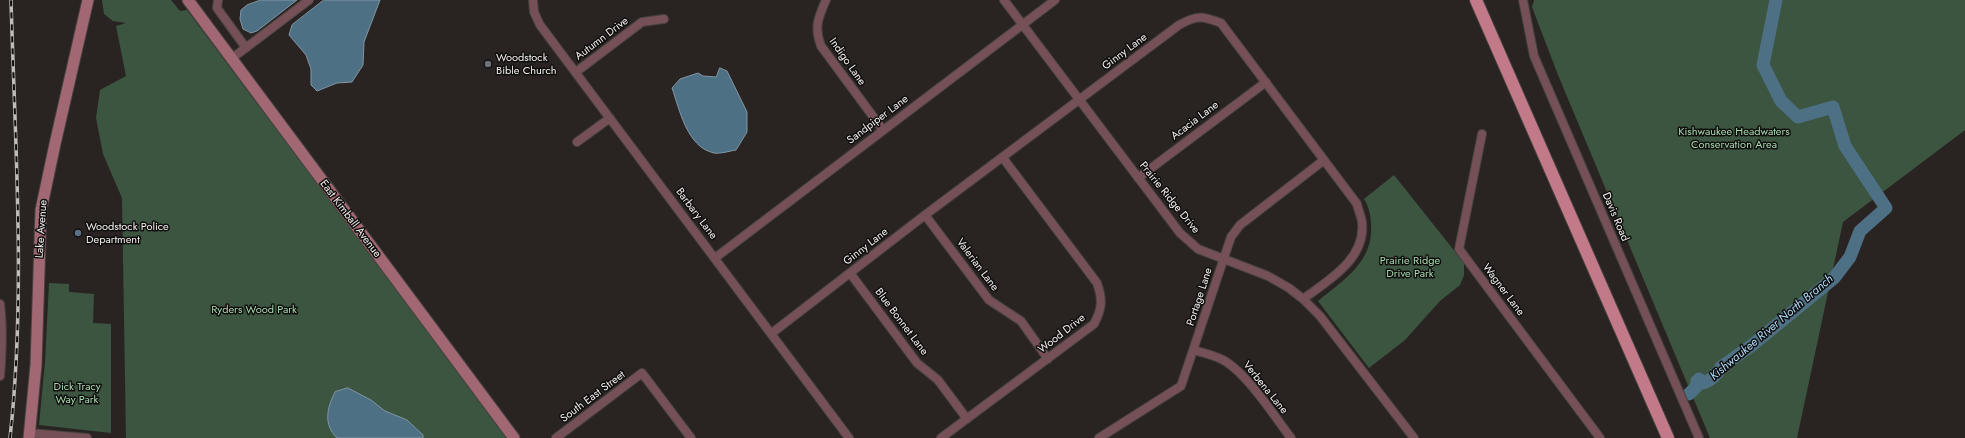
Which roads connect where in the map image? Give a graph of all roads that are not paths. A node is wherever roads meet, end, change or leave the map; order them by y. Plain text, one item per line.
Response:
1 (88, 0) edge
2 (188, 0) edge
3 (218, 0) edge
4 (309, 0) edge
5 (533, 0) edge
6 (826, 0) edge
7 (1004, 0) edge
8 (1055, 0) edge
9 (1476, 0) edge
10 (1523, 0) edge
11 (664, 20) dead end
12 (1022, 25) junction
13 (246, 48) junction
14 (231, 59) junction
15 (576, 72) junction
16 (1266, 82) junction
17 (1079, 100) junction
18 (610, 118) junction
19 (883, 130) junction
20 (1482, 134) dead end
21 (577, 142) dead end
22 (1003, 158) junction
23 (1324, 160) junction
24 (1138, 178) junction
25 (925, 215) junction
26 (715, 258) junction
27 (1224, 260) junction
28 (850, 273) junction
29 (1304, 299) junction
30 (0, 304) edge
31 (772, 333) junction
32 (1194, 350) junction
33 (1048, 359) junction
34 (0, 376) edge
35 (967, 419) junction
36 (29, 435) edge
37 (87, 438) edge
38 (514, 438) edge
39 (556, 438) edge
40 (691, 438) edge
41 (850, 438) edge
42 (941, 438) edge
43 (1099, 438) edge
44 (1291, 438) edge
45 (1414, 438) edge
46 (1600, 438) edge
47 (1668, 438) edge
48 (1699, 438) edge

1 - 36 street, Lake Avenue
2 - 14 street, East Kimball Avenue
3 - 13 street
4 - 13 street
5 - 15 street, Barbary Lane
6 - 19 street, Indigo Lane
7 - 12 street, Prairie Ridge Drive
8 - 12 street, Sandpiper Lane
9 - 47 main road
10 - 48 street, Davis Road
11 - 15 street, Autumn Drive
12 - 17 street, Prairie Ridge Drive
12 - 19 street, Sandpiper Lane
13 - 14 street
14 - 38 street, East Kimball Avenue
15 - 18 street, Barbary Lane
16 - 17 street, Ginny Lane
16 - 23 street, Ginny Lane
16 - 24 street, Acacia Lane
17 - 22 street, Ginny Lane
17 - 24 street, Prairie Ridge Drive
18 - 21 street
18 - 26 street, Barbary Lane
19 - 26 street, Sandpiper Lane
20 - 46 street, Wagner Lane
22 - 25 street, Ginny Lane
22 - 33 street, Wood Drive
23 - 27 street, Portage Lane
23 - 29 street, Ginny Lane
24 - 27 street, Prairie Ridge Drive
25 - 28 street, Ginny Lane
25 - 33 street, Valerian Lane
26 - 31 street, Barbary Lane
27 - 29 street, Prairie Ridge Drive
27 - 32 street, Portage Lane
28 - 31 street, Ginny Lane
28 - 35 street, Blue Bonnet Lane
29 - 45 street, Prairie Ridge Drive
30 - 34 street
31 - 41 street, Barbary Lane
32 - 43 street, Portage Lane
32 - 44 street, Verbena Lane
33 - 35 street, Wood Drive
35 - 42 street, Wood Drive
36 - 37 street
39 - 40 street, South East Street

